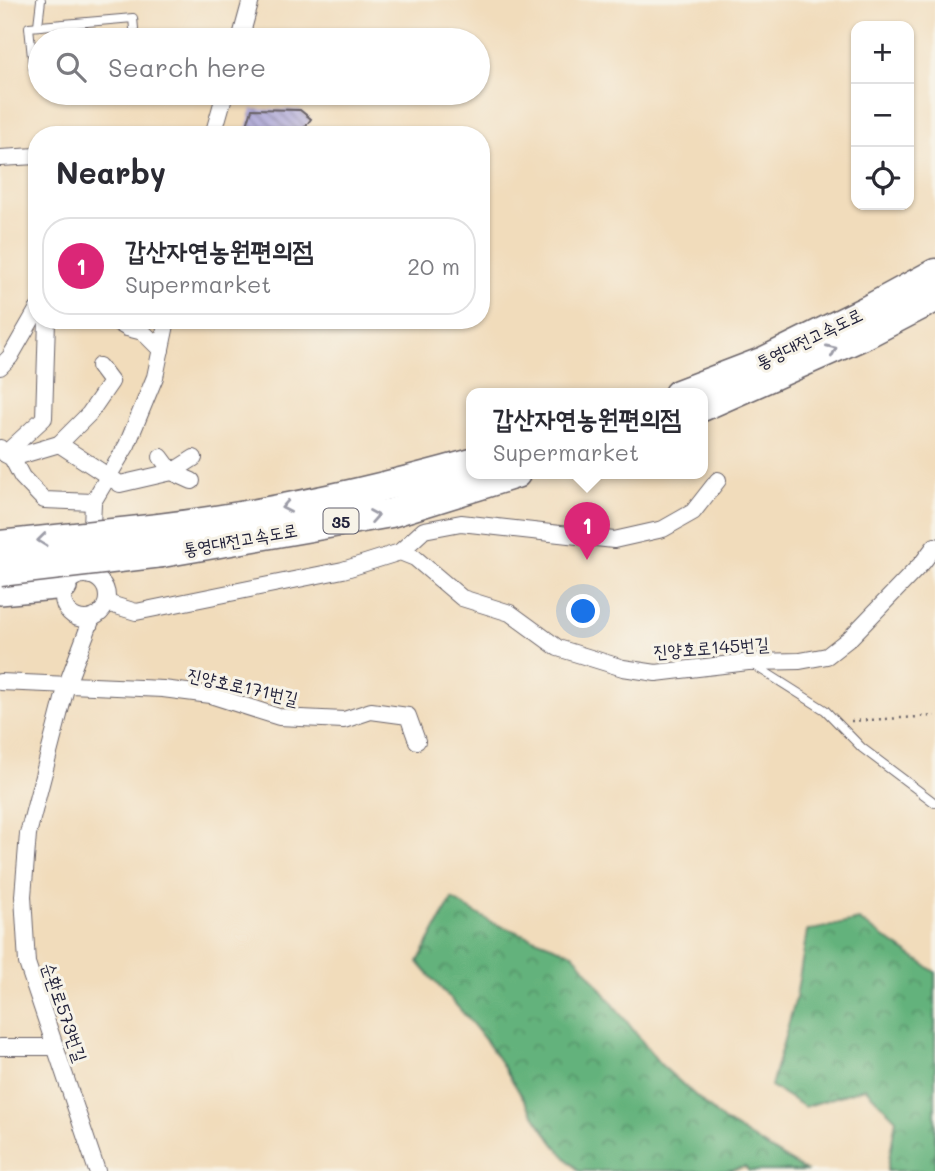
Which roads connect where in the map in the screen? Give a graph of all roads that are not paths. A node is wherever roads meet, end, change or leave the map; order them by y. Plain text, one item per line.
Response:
1 (41, 0) edge
2 (251, 0) edge
3 (38, 25) junction
4 (29, 28) edge
5 (134, 28) edge
6 (243, 28) edge
7 (222, 105) edge
8 (216, 126) edge
9 (28, 156) edge
10 (0, 158) edge
11 (935, 272) edge
12 (935, 298) edge
13 (28, 326) edge
14 (47, 329) edge
15 (131, 329) edge
16 (165, 329) edge
17 (161, 350) junction
18 (99, 366) dead end
19 (0, 367) edge
20 (694, 388) edge
21 (708, 404) edge
22 (59, 443) junction
23 (6, 453) edge
24 (161, 457) dead end
25 (194, 458) dead end
26 (466, 464) edge
27 (172, 472) junction
28 (107, 475) junction
29 (500, 479) edge
30 (718, 480) dead end
31 (192, 481) dead end
32 (93, 502) junction
33 (160, 540) junction
34 (0, 545) edge
35 (935, 546) edge
36 (400, 552) junction
37 (0, 572) edge
38 (90, 576) junction
39 (66, 588) junction
40 (0, 594) edge
41 (107, 603) junction
42 (92, 618) junction
43 (748, 662) junction
44 (0, 682) edge
45 (67, 684) junction
46 (417, 741) dead end
47 (935, 803) edge
48 (0, 1047) edge
49 (57, 1047) junction
50 (97, 1171) edge

1 - 3 lane
2 - 6 street
3 - 4 lane
3 - 5 lane
7 - 8 street
9 - 10 street
11 - 20 highway, 통영대전고속도로
21 -> 12 highway, 통영대전고속도로
13 - 19 street
14 - 23 street
15 - 17 street
16 - 17 street
17 - 28 street
18 - 22 street
22 - 23 street
22 - 28 street
23 - 32 street
24 - 27 street
25 - 27 street
26 -> 33 highway, 통영대전고속도로 / 35
27 - 28 street
27 - 31 street
28 - 32 street
33 -> 29 highway, 통영대전고속도로 / 35
30 - 36 street
32 - 38 street
33 -> 34 highway, 통영대전고속도로 / 35, bridge
33 - 37 highway, 통영대전고속도로 / 35, bridge
35 - 43 street, 진양호로145번길
36 - 41 street
36 - 43 street, 진양호로145번길
38 - 39 street
38 - 41 street
39 - 40 street
39 - 42 street
41 - 42 street
42 - 45 street, 순환로573번길
43 - 47 lane
44 - 45 street, 진양호로171번길
45 - 46 street, 진양호로171번길
45 - 49 street, 순환로573번길
48 - 49 street
49 - 50 street, 순환로573번길

